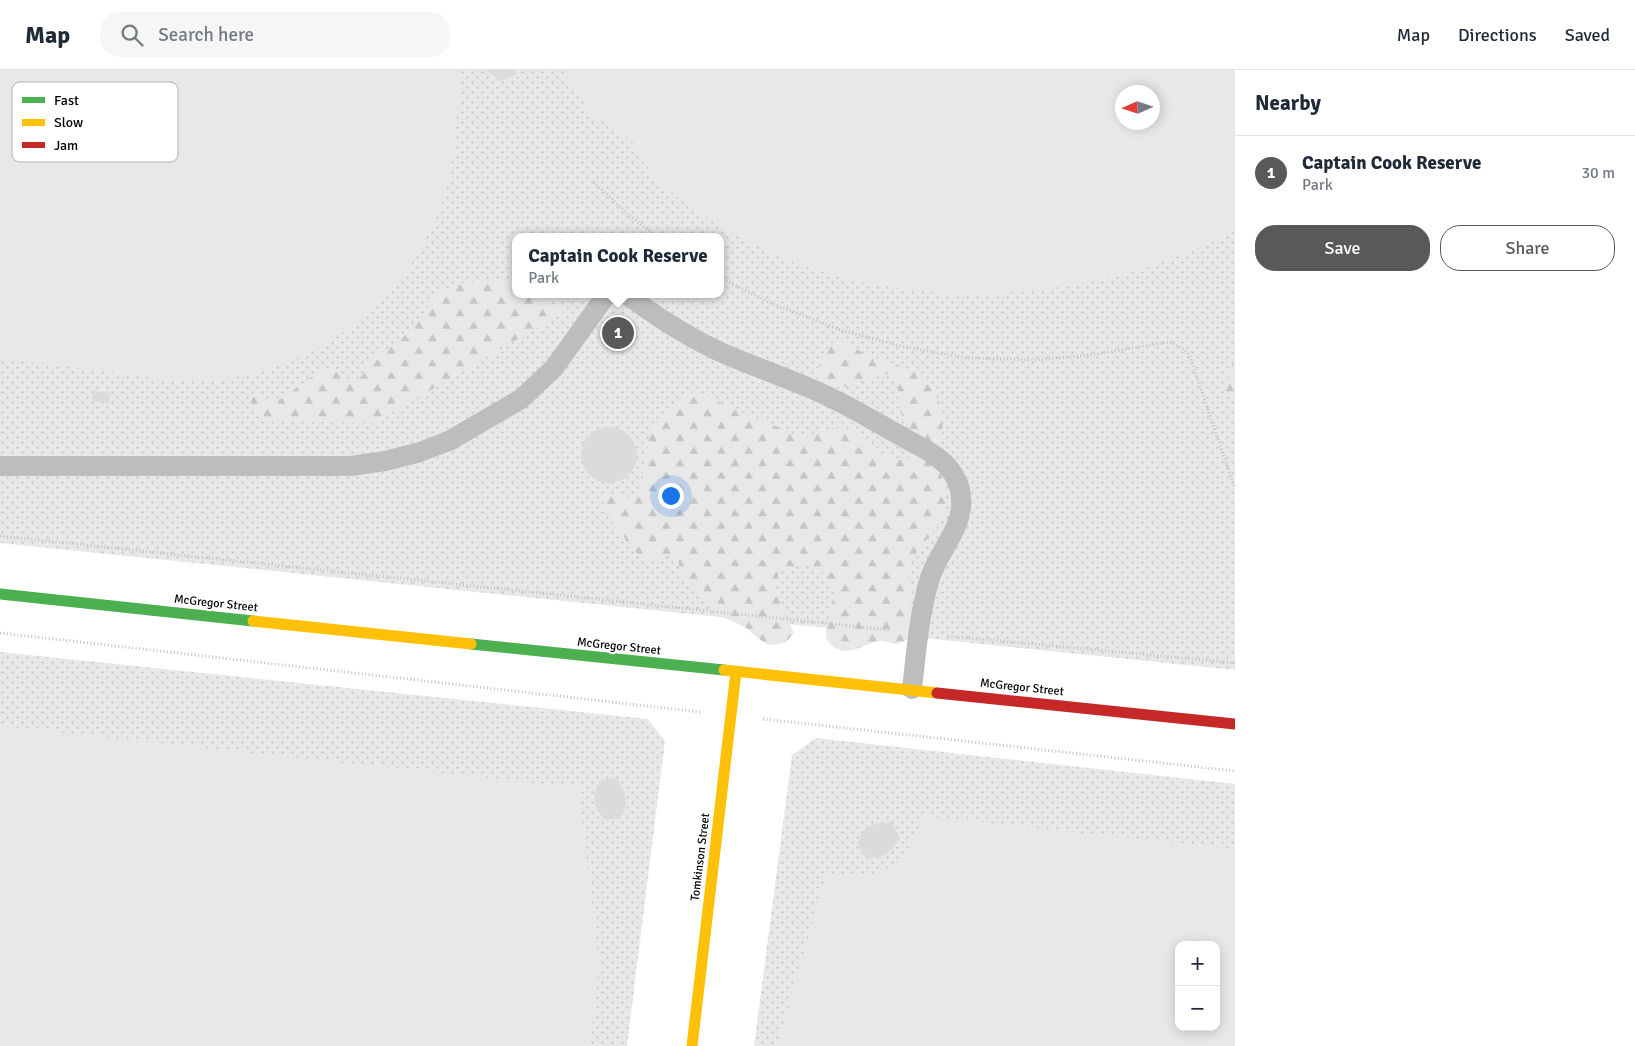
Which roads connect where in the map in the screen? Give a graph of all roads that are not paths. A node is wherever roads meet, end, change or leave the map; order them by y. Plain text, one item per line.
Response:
1 (604, 298) edge
2 (632, 298) edge
3 (0, 466) edge
4 (0, 594) edge
5 (736, 672) junction
6 (912, 689) junction
7 (1235, 724) edge
8 (692, 1046) edge

1 - 3 lane
2 - 6 lane
4 - 5 street, McGregor Street
5 - 6 street, McGregor Street
5 - 8 street, Tomkinson Street
6 - 7 street, McGregor Street

